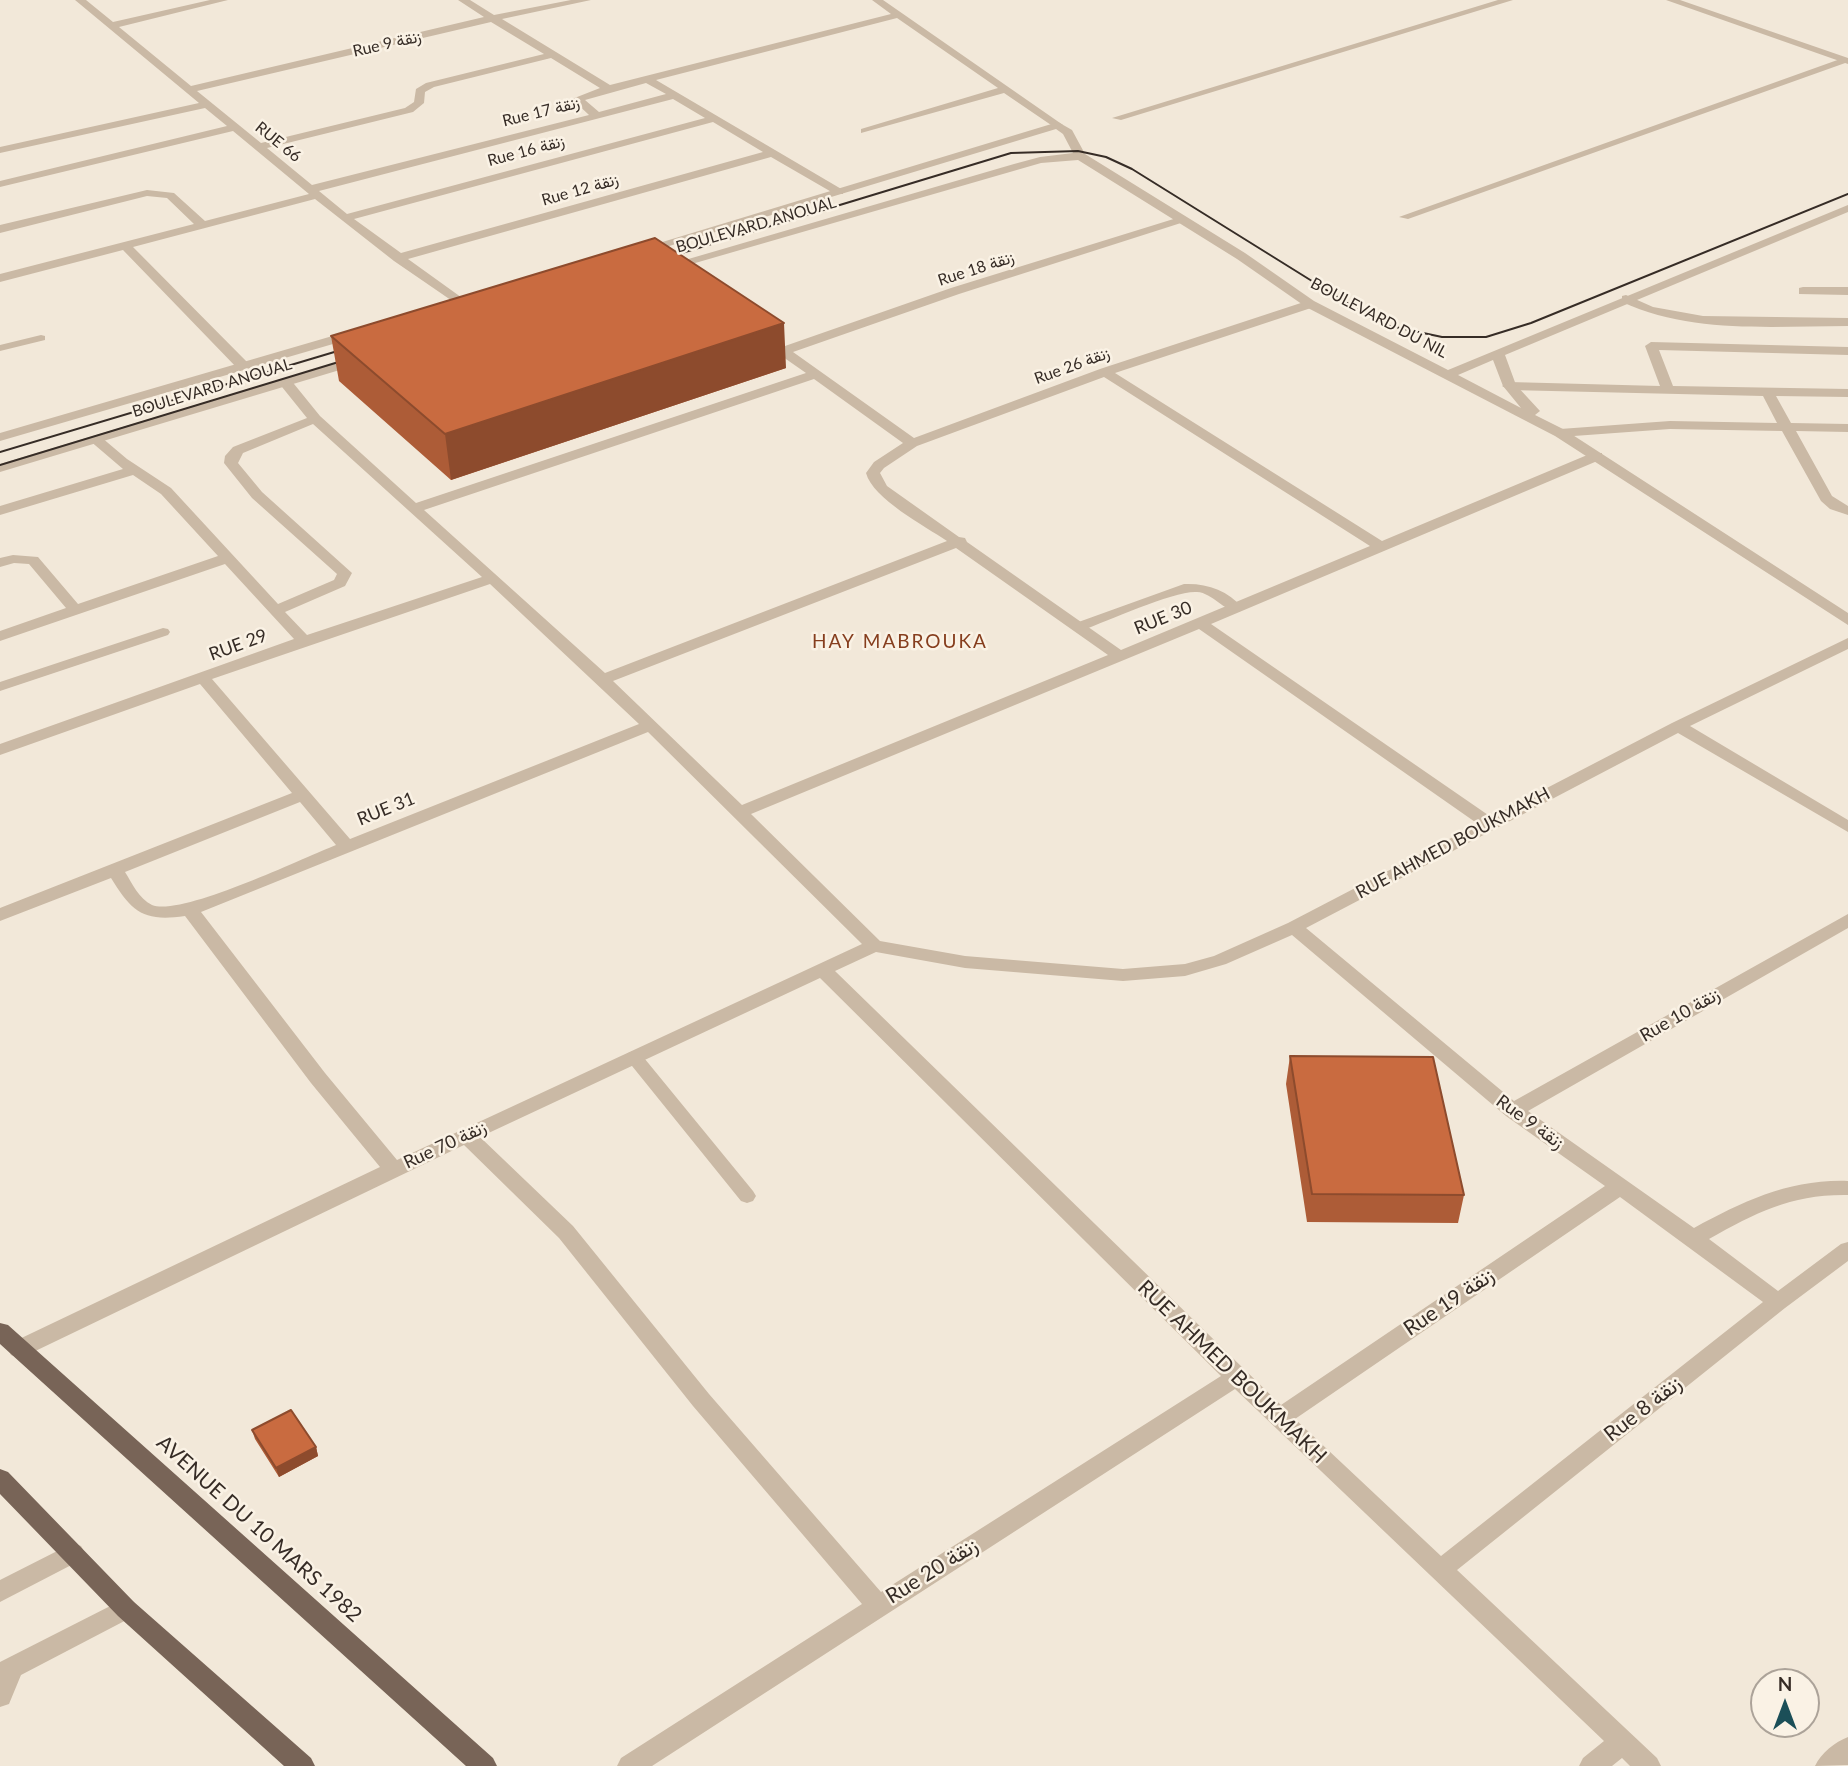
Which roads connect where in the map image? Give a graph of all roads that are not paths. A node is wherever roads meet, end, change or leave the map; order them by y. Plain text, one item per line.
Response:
1 (80, 0) edge
2 (223, 0) edge
3 (463, 0) edge
4 (586, 0) edge
5 (877, 0) edge
6 (1508, 0) edge
7 (1671, 0) edge
8 (899, 15) junction
9 (494, 18) junction
10 (113, 25) junction
11 (552, 55) junction
12 (1847, 60) edge
13 (647, 79) junction
14 (608, 89) junction
15 (1006, 89) junction
16 (189, 90) junction
17 (677, 95) junction
18 (208, 104) junction
19 (597, 116) junction
20 (716, 118) junction
21 (1117, 118) dead end
22 (1058, 125) junction
23 (236, 127) junction
24 (865, 131) dead end
25 (258, 147) junction
26 (0, 150) edge
27 (771, 153) junction
28 (1080, 156) junction
29 (0, 184) edge
30 (315, 192) junction
31 (839, 192) junction
32 (1848, 208) edge
33 (1404, 217) dead end
34 (345, 218) junction
35 (1180, 220) junction
36 (202, 225) junction
37 (0, 229) edge
38 (125, 245) junction
39 (624, 256) edge
40 (398, 258) junction
41 (661, 273) edge
42 (0, 278) edge
43 (1803, 290) dead end
44 (1848, 291) edge
45 (1626, 299) junction
46 (461, 303) edge
47 (1310, 304) junction
48 (1848, 322) edge
49 (373, 328) edge
50 (761, 336) edge
51 (41, 338) dead end
52 (0, 348) edge
53 (783, 351) junction
54 (1848, 351) edge
55 (1498, 353) junction
56 (372, 356) edge
57 (243, 366) junction
58 (1105, 372) junction
59 (815, 374) junction
60 (1449, 374) junction
61 (285, 382) junction
62 (1509, 386) junction
63 (1668, 390) junction
64 (1767, 392) junction
65 (1848, 393) edge
66 (315, 419) junction
67 (1786, 428) junction
68 (1848, 428) edge
69 (1560, 433) junction
70 (0, 437) edge
71 (96, 440) junction
72 (912, 443) junction
73 (1597, 456) junction
74 (0, 468) edge
75 (135, 470) junction
76 (412, 509) junction
77 (0, 511) edge
78 (1848, 511) edge
79 (960, 541) junction
80 (1381, 547) junction
81 (228, 558) junction
82 (0, 563) edge
83 (491, 579) junction
84 (1236, 608) junction
85 (75, 610) junction
86 (276, 610) junction
87 (1848, 620) edge
88 (1200, 623) junction
89 (1078, 627) junction
90 (163, 632) dead end
91 (0, 636) edge
92 (304, 641) junction
93 (1848, 643) edge
94 (1119, 656) junction
95 (203, 678) junction
96 (602, 680) junction
97 (0, 687) edge
98 (648, 726) junction
99 (1678, 726) junction
100 (0, 750) edge
101 (303, 795) junction
102 (741, 812) junction
103 (1490, 824) junction
104 (1848, 827) edge
105 (347, 847) junction
106 (114, 869) junction
107 (190, 910) junction
108 (0, 915) edge
109 (1848, 920) edge
110 (1294, 927) junction
111 (874, 946) junction
112 (823, 970) junction
113 (634, 1057) junction
114 (1513, 1111) junction
115 (466, 1135) junction
116 (394, 1170) junction
117 (1620, 1186) junction
118 (1848, 1188) edge
119 (747, 1196) dead end
120 (1693, 1238) junction
121 (1848, 1250) edge
122 (1778, 1302) junction
123 (0, 1332) edge
124 (19, 1349) junction
125 (1236, 1377) junction
126 (1279, 1418) junction
127 (0, 1479) edge
128 (73, 1553) junction
129 (1439, 1571) junction
130 (0, 1592) edge
131 (878, 1605) junction
132 (126, 1609) junction
133 (6, 1671) edge
134 (0, 1696) edge
135 (1622, 1743) junction
136 (1848, 1749) edge
137 (302, 1766) edge
138 (484, 1766) edge
139 (630, 1766) edge
140 (1592, 1766) edge
141 (1648, 1766) edge
142 (1828, 1766) edge

1 - 10 street, RUE 66
2 - 10 street
3 - 9 street, Rue 17 زنقة
4 - 9 street, Rue 9 زنقة
5 - 8 street, BOULEVARD DU NIL
6 - 21 street
7 - 12 street
8 - 13 street
8 - 15 street, BOULEVARD DU NIL
9 - 11 street, Rue 17 زنقة
9 - 16 street, Rue 9 زنقة
10 - 16 street, RUE 66
11 - 14 street, Rue 17 زنقة
11 - 25 street
12 - 33 lane
13 - 14 street
13 - 17 street
14 - 19 street, Rue 17 زنقة
15 - 22 street, BOULEVARD DU NIL
15 - 24 street
16 - 18 street, RUE 66
17 - 19 street
17 - 20 street
18 - 23 street, RUE 66
18 - 26 street
19 - 30 street, Rue 17 زنقة
20 - 27 street
20 - 34 street, Rue 16 زنقة
22 - 28 street, BOULEVARD DU NIL
22 - 31 street, BOULEVARD ANOUAL
23 - 25 street, RUE 66
23 - 29 street
25 - 30 street, RUE 66
27 - 31 street
27 - 40 street, Rue 12 زنقة
28 - 35 street, BOULEVARD DU NIL
28 - 41 street, BOULEVARD ANOUAL
30 - 34 street, RUE 66
30 - 36 street, Rue 17 زنقة
31 - 39 street, BOULEVARD ANOUAL
32 - 45 street
34 - 40 street, RUE 66
35 - 47 street, BOULEVARD DU NIL
35 - 53 street, Rue 18 زنقة
36 - 37 street
36 - 38 street, Rue 17 زنقة
38 - 42 street, Rue 17 زنقة
38 - 57 street
40 - 46 street, RUE 66
43 - 44 street
45 - 48 street
45 - 55 street
47 - 58 street, Rue 26 زنقة
47 - 60 street, BOULEVARD DU NIL
49 - 57 street, BOULEVARD ANOUAL
50 - 53 street
51 - 52 lane
53 - 59 street
54 - 63 street
55 - 60 street
55 - 62 street
56 - 61 street, BOULEVARD ANOUAL
57 - 70 street, BOULEVARD ANOUAL
58 - 72 street, Rue 26 زنقة
58 - 80 street
59 - 72 street
59 - 76 street
60 - 69 street, BOULEVARD DU NIL
61 - 66 street
61 - 71 street, BOULEVARD ANOUAL
62 - 63 street
62 - 69 street
63 - 64 street
64 - 65 street
64 - 67 street
66 - 76 street
66 - 86 street
67 - 68 street
67 - 69 street
67 - 78 street
69 - 73 street, BOULEVARD DU NIL
71 - 74 street, BOULEVARD ANOUAL
71 - 75 street
72 - 79 street, Rue 26 زنقة
73 - 80 street, RUE 30
73 - 87 street, BOULEVARD DU NIL
75 - 77 street
75 - 81 street
76 - 83 street
79 - 89 street
79 - 96 street
80 - 84 street, RUE 30
81 - 85 street
81 - 86 street
82 - 85 street
83 - 92 street, RUE 29
83 - 96 street
84 - 88 street, RUE 30
84 - 89 lane
85 - 91 street
86 - 92 street
88 - 94 street, RUE 30
88 - 103 street
89 - 94 street
90 - 97 lane
92 - 95 street, RUE 29
93 - 99 street, RUE AHMED BOUKMAKH
94 - 102 street, RUE 30
95 - 100 street, RUE 29
95 - 101 street
96 - 98 street
98 - 102 street
98 - 105 street, RUE 31
99 - 103 street, RUE AHMED BOUKMAKH
99 - 104 street
101 - 105 street
101 - 106 street
102 - 111 street
103 - 110 street, RUE AHMED BOUKMAKH
105 - 107 street, RUE 31
106 - 107 street, RUE 31
106 - 108 street
107 - 116 street
109 - 114 street, Rue 10 زنقة
110 - 111 street, RUE AHMED BOUKMAKH
110 - 114 street, Rue 9 زنقة
111 - 112 street, Rue 70 زنقة
112 - 113 street, Rue 70 زنقة
112 - 125 street, RUE AHMED BOUKMAKH
113 - 115 street, Rue 70 زنقة
113 - 119 lane
114 - 117 street, Rue 9 زنقة
115 - 116 street, Rue 70 زنقة
115 - 131 street
116 - 124 street, Rue 70 زنقة
117 - 120 street, Rue 9 زنقة
117 - 126 street, Rue 19 زنقة
118 - 120 street
120 - 122 street, Rue 9 زنقة
121 - 122 street, Rue 8 زنقة
122 - 129 street, Rue 8 زنقة
123 - 124 main road, AVENUE DU 10 MARS 1982
124 - 138 main road, AVENUE DU 10 MARS 1982
125 - 126 street, RUE AHMED BOUKMAKH
125 - 131 street, Rue 20 زنقة
126 - 129 street, RUE AHMED BOUKMAKH
127 - 128 main road
128 - 130 street
128 - 132 main road
129 - 135 street, RUE AHMED BOUKMAKH
131 - 139 street, Rue 20 زنقة
132 - 133 street
132 - 137 main road
133 - 134 street
135 - 140 street
135 - 141 street, RUE AHMED BOUKMAKH
136 - 142 street

